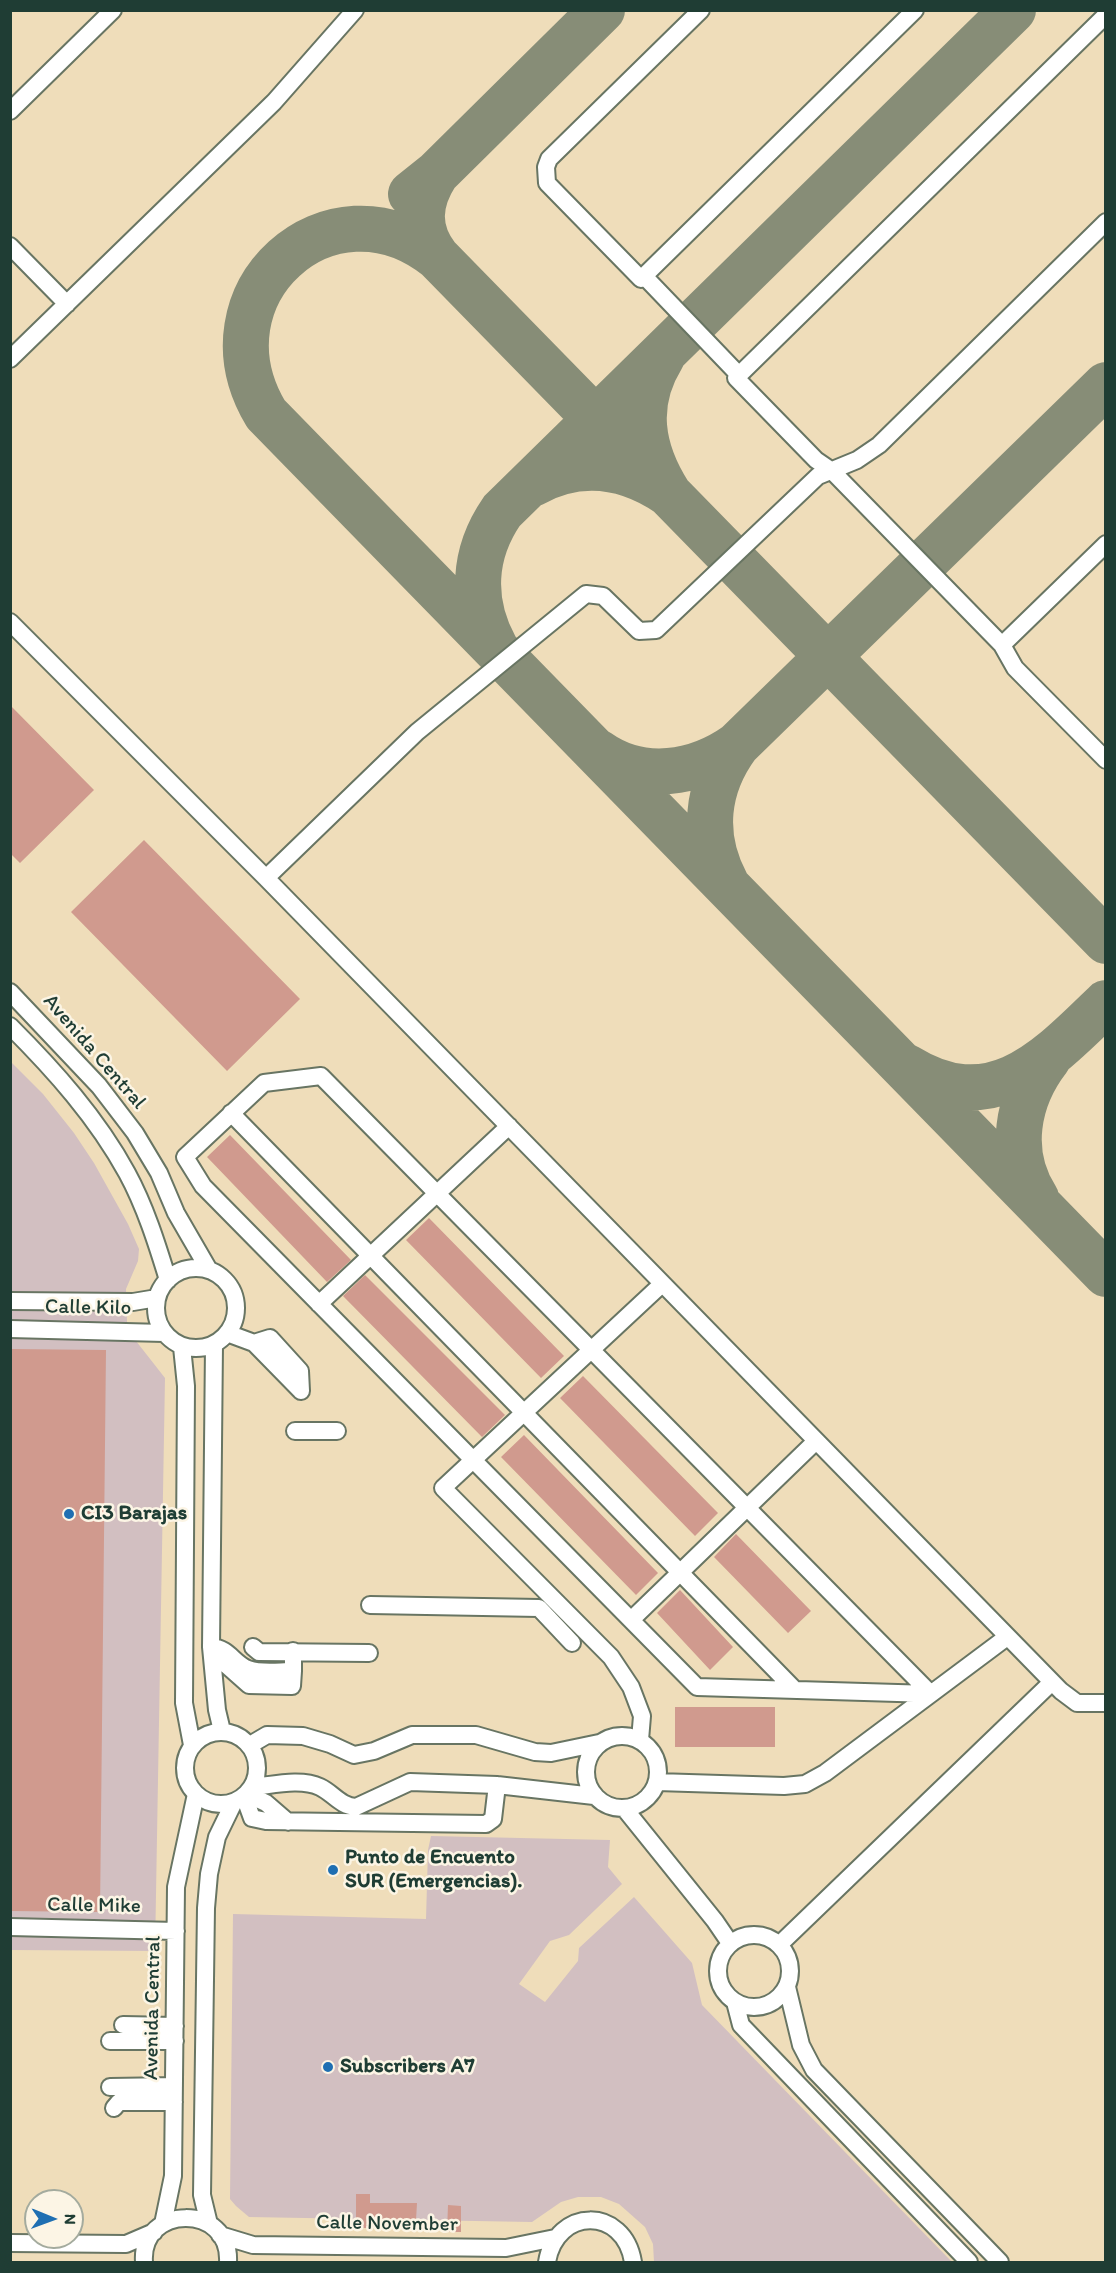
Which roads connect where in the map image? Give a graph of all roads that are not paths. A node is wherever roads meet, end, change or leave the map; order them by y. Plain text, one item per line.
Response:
1 (113, 10) edge
2 (355, 10) edge
3 (701, 10) edge
4 (915, 10) edge
5 (1106, 15) edge
6 (10, 111) edge
7 (1106, 222) edge
8 (10, 246) edge
9 (644, 276) junction
10 (67, 304) junction
11 (10, 359) edge
12 (738, 376) junction
13 (832, 471) junction
14 (1106, 544) edge
15 (10, 622) edge
16 (1002, 645) junction
17 (1106, 760) edge
18 (266, 878) junction
19 (10, 992) edge
20 (10, 1026) edge
21 (231, 1113) junction
22 (509, 1126) junction
23 (438, 1195) junction
24 (371, 1256) junction
25 (208, 1270) junction
26 (168, 1280) junction
27 (662, 1284) junction
28 (157, 1298) junction
29 (10, 1301) edge
30 (319, 1304) junction
31 (10, 1329) edge
32 (164, 1333) junction
33 (228, 1333) junction
34 (262, 1341) dead end
35 (213, 1345) junction
36 (183, 1347) junction
37 (591, 1350) junction
38 (524, 1412) junction
39 (295, 1431) dead end
40 (337, 1431) dead end
41 (816, 1441) junction
42 (473, 1460) junction
43 (747, 1508) junction
44 (681, 1572) junction
45 (370, 1605) dead end
46 (631, 1620) junction
47 (1007, 1636) junction
48 (572, 1643) dead end
49 (253, 1647) dead end
50 (211, 1651) junction
51 (293, 1651) junction
52 (369, 1653) dead end
53 (1052, 1682) junction
54 (795, 1690) junction
55 (931, 1694) junction
56 (1106, 1703) edge
57 (222, 1731) junction
58 (640, 1740) junction
59 (599, 1743) junction
60 (250, 1744) junction
61 (192, 1746) junction
62 (657, 1782) junction
63 (497, 1785) junction
64 (196, 1794) junction
65 (244, 1795) junction
66 (594, 1796) junction
67 (624, 1809) junction
68 (10, 1927) edge
69 (176, 1931) junction
70 (730, 1943) junction
71 (780, 1944) junction
72 (787, 1987) junction
73 (735, 2002) junction
74 (123, 2025) dead end
75 (175, 2033) junction
76 (110, 2041) dead end
77 (110, 2087) dead end
78 (174, 2094) junction
79 (114, 2108) dead end
80 (159, 2228) junction
81 (214, 2229) junction
82 (555, 2238) junction
83 (10, 2243) edge
84 (144, 2262) edge
85 (228, 2262) edge
86 (547, 2262) edge
87 (633, 2262) edge
88 (969, 2262) edge
89 (1000, 2262) edge

1 - 6 street
2 - 10 street
3 - 9 street
4 - 9 street
5 - 12 street
7 - 13 street
8 - 10 street
9 - 12 street
10 - 11 street
12 - 13 street
13 - 16 street
13 - 18 street
14 - 16 street
15 - 18 street
16 - 17 street
18 - 22 street
19 - 25 street, Avenida Central
20 - 26 street, Avenida Central
21 - 23 street
21 - 24 street
21 - 30 street
22 - 23 street
22 - 27 street
23 - 24 street
23 - 37 street
24 - 30 street
24 - 38 street
25 - 26 street
25 - 33 street
26 - 28 street
27 - 37 street
27 - 41 street
28 - 29 street, Calle Kilo
28 - 32 street
30 - 42 street
31 - 32 street, Calle Kilo
32 - 36 street
33 - 34 street
33 - 35 street
35 - 36 street
35 - 50 street
36 - 61 street
37 - 38 street
37 - 43 street
38 - 42 street
38 - 44 street
39 - 40 street
41 - 43 street
41 - 47 street
42 - 46 street
42 - 58 street
43 - 44 street
43 - 55 street
44 - 46 street
44 - 54 street
45 - 48 street
46 - 54 street
47 - 53 street
47 - 55 street
49 - 51 street
50 - 51 street
50 - 57 street
51 - 52 street
53 - 56 street
53 - 71 street
54 - 55 street
55 - 62 street
57 - 60 street
57 - 61 street
58 - 59 street
58 - 62 street
59 - 60 street
59 - 66 street
60 - 65 street
61 - 64 street
62 - 67 street
63 - 65 street
63 - 65 street
63 - 66 street
64 - 65 street
64 - 69 street, Avenida Central
65 - 81 street
66 - 67 street
67 - 70 street
68 - 69 street, Calle Mike
69 - 75 street, Avenida Central
70 - 71 street
70 - 73 street
71 - 72 street
72 - 73 street
72 - 89 street
73 - 88 street
74 - 75 street
75 - 76 street
75 - 78 street, Avenida Central
77 - 78 street
78 - 79 street
78 - 80 street, Avenida Central
80 - 81 street, Calle November
80 - 83 street
80 - 84 street, Avenida Central
81 - 82 street, Calle November
81 - 85 street
82 - 86 street
82 - 87 street

